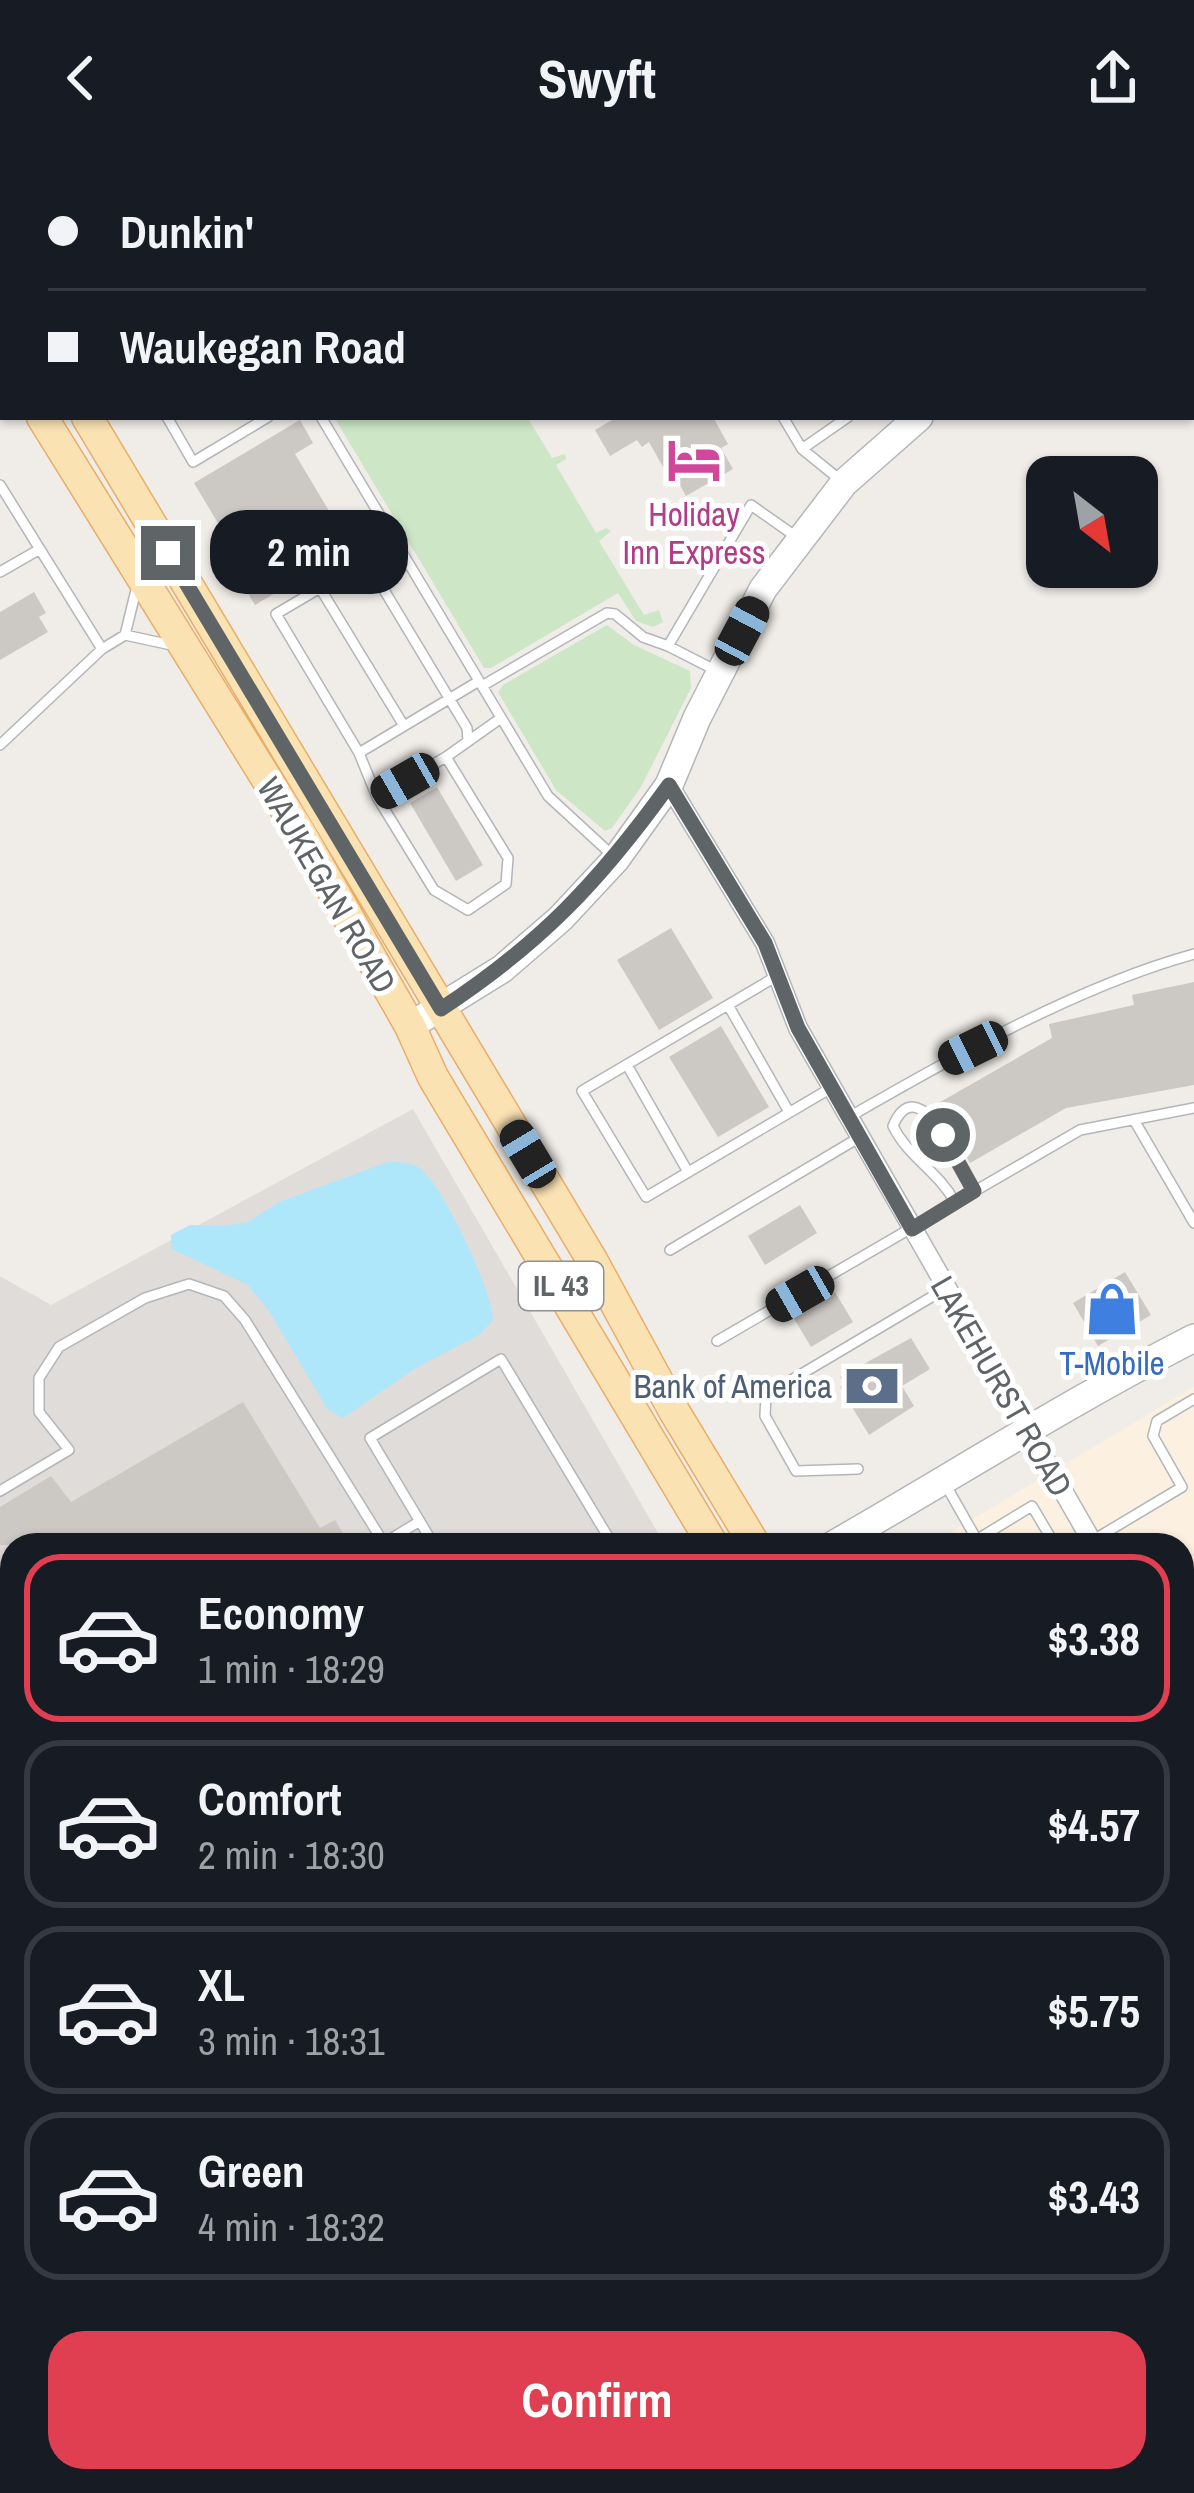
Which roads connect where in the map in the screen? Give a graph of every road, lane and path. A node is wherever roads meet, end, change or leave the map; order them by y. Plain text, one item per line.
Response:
1 (44, 420) edge
2 (89, 420) edge
3 (168, 420) edge
4 (263, 420) edge
5 (323, 420) edge
6 (785, 420) edge
7 (844, 420) edge
8 (916, 420) edge
9 (802, 449) junction
10 (844, 483) junction
11 (0, 485) edge
12 (799, 539) junction
13 (396, 542) junction
14 (40, 549) junction
15 (366, 560) junction
16 (0, 572) edge
17 (140, 575) junction
18 (320, 588) junction
19 (125, 635) junction
20 (668, 646) junction
21 (184, 648) junction
22 (102, 650) junction
23 (720, 673) junction
24 (480, 684) junction
25 (450, 698) junction
26 (501, 718) junction
27 (404, 726) junction
28 (469, 740) junction
29 (0, 746) edge
30 (359, 753) junction
31 (446, 757) junction
32 (669, 785) junction
33 (376, 797) junction
34 (616, 859) junction
35 (1194, 953) edge
36 (777, 976) junction
37 (728, 1005) junction
38 (441, 1009) junction
39 (410, 1027) junction
40 (626, 1065) junction
41 (832, 1088) junction
42 (1194, 1108) edge
43 (790, 1112) junction
44 (848, 1117) junction
45 (1134, 1120) junction
46 (860, 1137) junction
47 (688, 1172) junction
48 (974, 1191) junction
49 (955, 1202) junction
50 (1194, 1223) edge
51 (912, 1229) junction
52 (670, 1250) dead end
53 (945, 1288) junction
54 (1194, 1338) edge
55 (717, 1341) dead end
56 (1194, 1399) edge
57 (1028, 1434) junction
58 (857, 1469) dead end
59 (944, 1481) junction
60 (2, 1486) edge
61 (420, 1521) junction
62 (377, 1533) edge
63 (401, 1533) edge
64 (427, 1533) edge
65 (606, 1533) edge
66 (704, 1533) edge
67 (747, 1533) edge
68 (853, 1533) edge
69 (969, 1533) edge
70 (988, 1533) edge
71 (1048, 1533) edge
72 (1085, 1533) edge
73 (1109, 1533) edge

1 - 17 main road, WAUKEGAN ROAD / IL 43
2 - 38 main road, WAUKEGAN ROAD / IL 43
3 - 4 lane
5 - 13 lane
6 - 9 lane
7 - 9 lane
8 - 10 street
9 - 10 lane
10 - 12 street
11 - 14 lane
12 - 20 lane
12 - 23 street
13 - 15 lane
13 - 24 lane
14 - 16 lane
14 - 22 lane
15 - 18 lane
15 - 25 lane
17 - 19 lane
17 - 21 main road, WAUKEGAN ROAD / IL 43
18 - 27 lane
18 - 30 lane
19 - 21 lane
19 - 22 lane
20 - 23 lane
20 - 24 lane
21 - 39 main road, WAUKEGAN ROAD / IL 43
22 - 29 lane
23 - 32 street
24 - 25 lane
24 - 26 lane
25 - 27 lane
25 - 28 lane
26 - 28 lane
26 - 34 lane
27 - 30 lane
28 - 31 lane
30 - 33 lane
31 - 33 lane
31 - 33 lane
32 - 34 street
32 - 36 street, LAKEHURST ROAD
34 - 38 street
35 - 44 lane
36 - 37 lane
36 - 41 street, LAKEHURST ROAD
37 - 40 lane
37 - 43 lane
38 - 39 street
38 - 67 main road, WAUKEGAN ROAD / IL 43
39 - 66 main road, WAUKEGAN ROAD / IL 43
40 - 47 lane
40 - 47 lane
41 - 43 lane
41 - 44 street, LAKEHURST ROAD
42 - 45 lane
43 - 47 lane
44 - 46 street, LAKEHURST ROAD
45 - 48 lane
45 - 50 lane
46 - 51 street, LAKEHURST ROAD
46 - 52 lane
48 - 49 lane
48 - 49 lane
49 - 51 lane
51 - 53 street, LAKEHURST ROAD
51 - 55 lane
53 - 57 street, LAKEHURST ROAD
53 - 58 lane
54 - 57 street
56 - 73 lane
57 - 59 street
57 - 72 street, LAKEHURST ROAD
59 - 68 street
59 - 69 lane
60 - 62 lane
61 - 63 lane
61 - 64 lane
61 - 65 lane
70 - 71 lane

